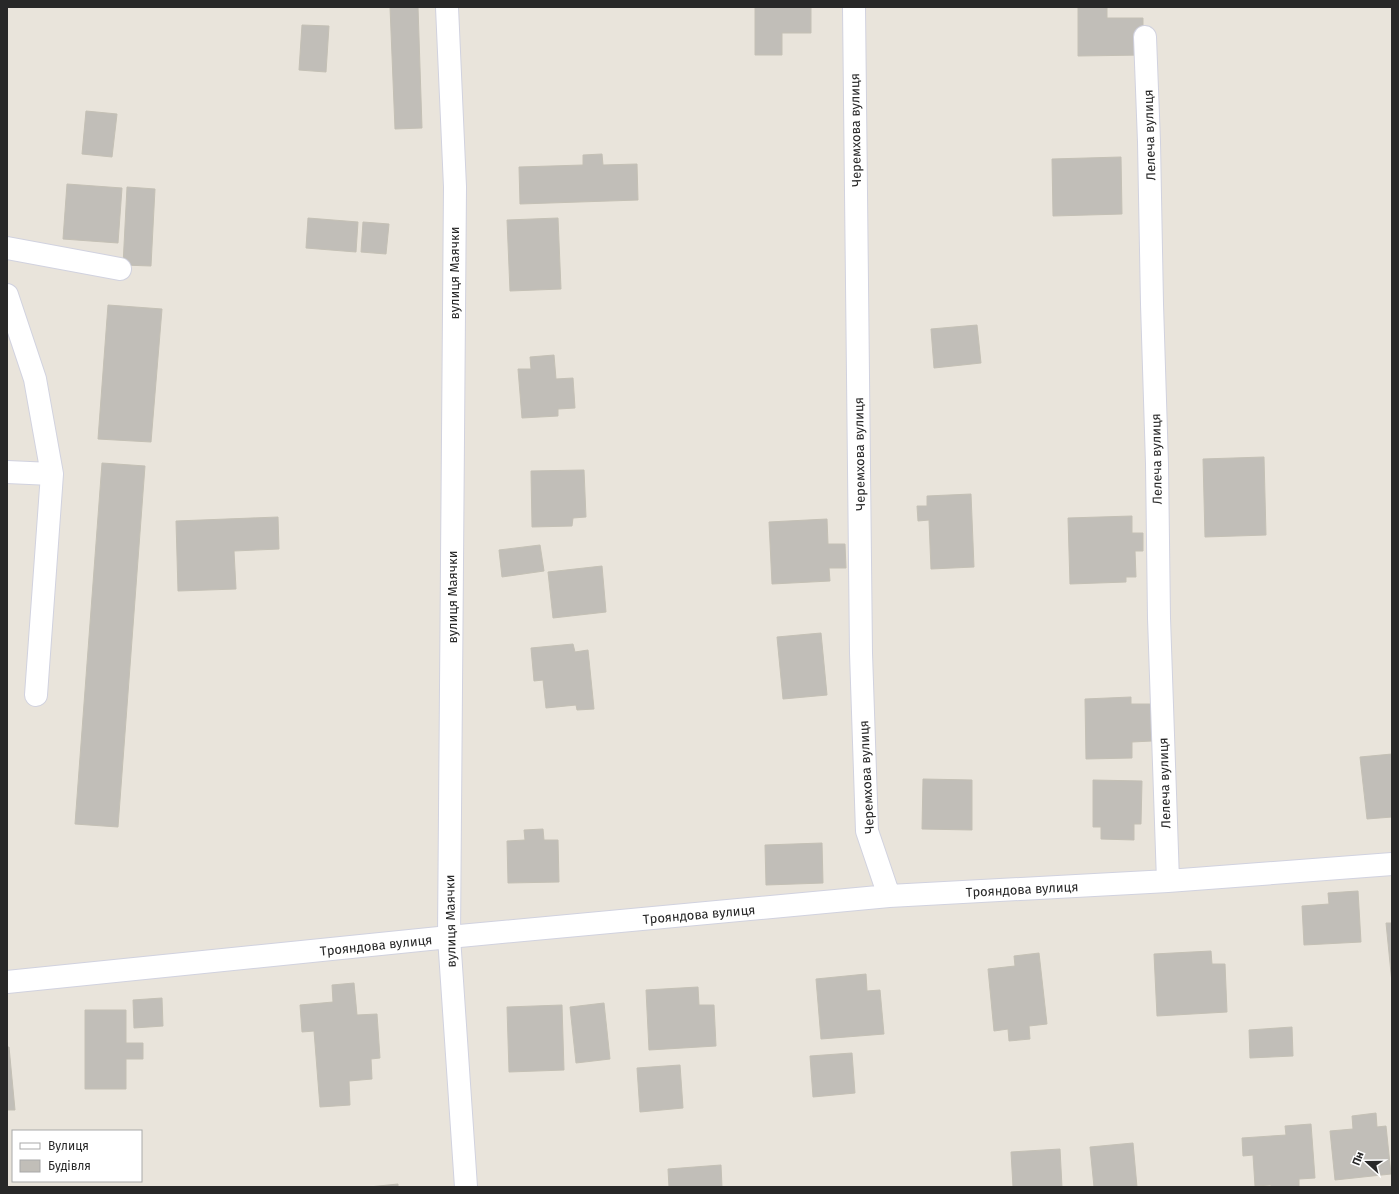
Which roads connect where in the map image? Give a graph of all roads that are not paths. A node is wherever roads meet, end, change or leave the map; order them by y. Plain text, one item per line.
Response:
1 (447, 7) edge
2 (854, 7) edge
3 (1145, 37) dead end
4 (7, 248) edge
5 (120, 269) dead end
6 (7, 295) edge
7 (7, 472) edge
8 (52, 474) junction
9 (36, 695) dead end
10 (1392, 864) edge
11 (1168, 881) junction
12 (888, 896) junction
13 (449, 937) junction
14 (7, 982) edge
15 (466, 1187) edge

1 - 13 street, вулиця Маячки
2 - 12 street, Черемхова вулиця
3 - 11 street, Лелеча вулиця
4 - 5 street
6 - 8 street
7 - 8 street
8 - 9 street
10 - 11 street, Трояндова вулиця
11 - 12 street, Трояндова вулиця
12 - 13 street, Трояндова вулиця
13 - 14 street, Трояндова вулиця
13 - 15 street, вулиця Маячки

